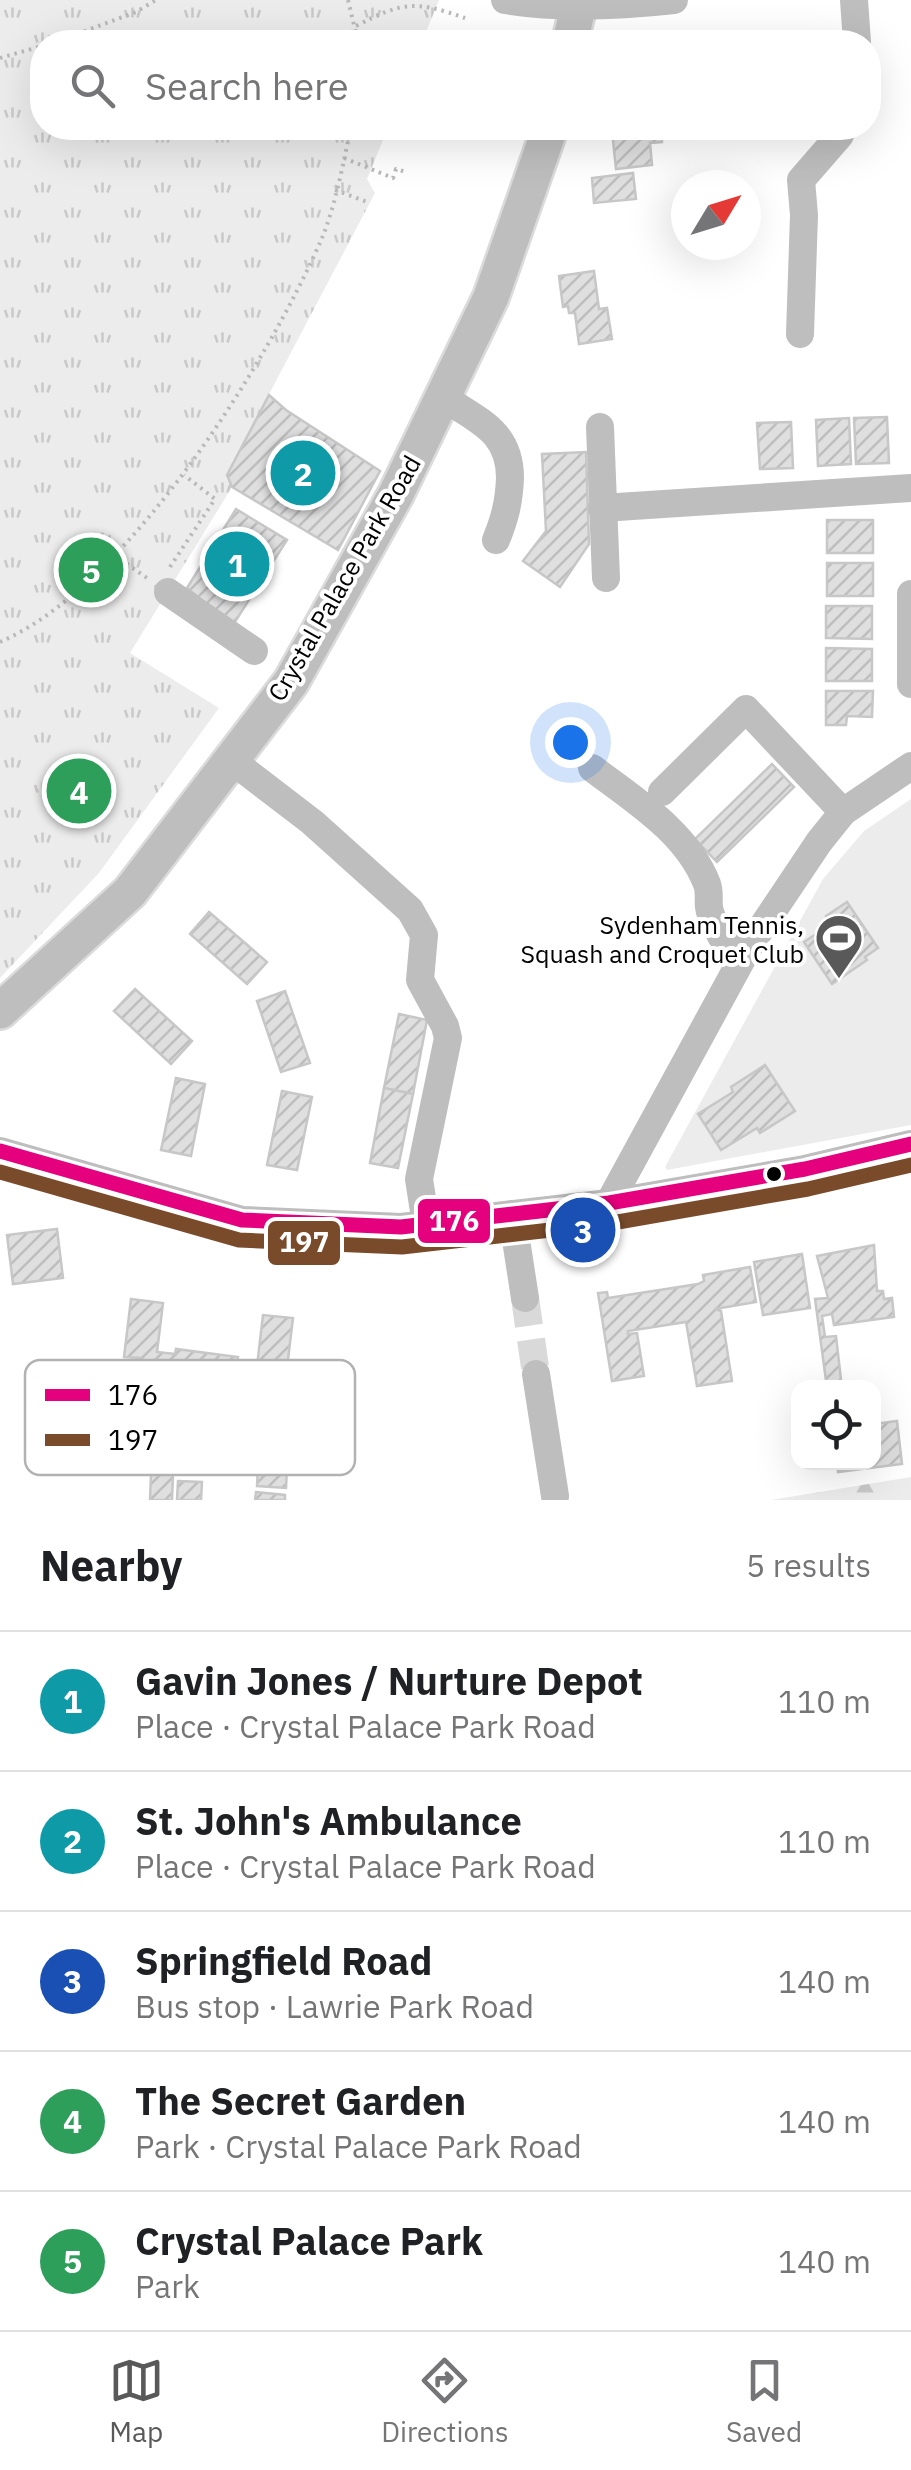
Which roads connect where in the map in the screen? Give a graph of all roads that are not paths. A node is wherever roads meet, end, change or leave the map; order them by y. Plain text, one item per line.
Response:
1 (505, 0) edge
2 (674, 0) edge
3 (854, 0) edge
4 (580, 2) edge
5 (573, 30) edge
6 (856, 30) edge
7 (546, 140) edge
8 (836, 140) edge
9 (800, 334) dead end
10 (443, 397) junction
11 (600, 427) dead end
12 (911, 488) edge
13 (602, 508) junction
14 (496, 540) dead end
15 (606, 578) dead end
16 (163, 588) road end
17 (911, 594) edge
18 (254, 650) dead end
19 (911, 684) edge
20 (231, 760) junction
21 (911, 766) edge
22 (592, 768) dead end
23 (662, 792) dead end
24 (842, 812) junction
25 (748, 948) junction
26 (0, 1012) edge
27 (911, 1144) edge
28 (0, 1151) edge
29 (609, 1204) junction
30 (512, 1214) junction
31 (426, 1224) junction
32 (524, 1298) tunnel mouth
33 (536, 1374) tunnel mouth
34 (556, 1496) dead end

1 - 4 street
2 - 4 street
3 - 6 street
4 - 5 main road
7 - 10 main road, Crystal Palace Park Road
8 - 9 street
10 - 14 street
10 - 20 main road, Crystal Palace Park Road
11 - 13 street
12 - 13 street
13 - 15 street
16 - 18 street
17 - 19 street
20 - 26 main road, Crystal Palace Park Road
20 - 31 street
21 - 24 street
22 - 25 street
23 - 24 street
24 - 25 street
25 - 29 street
27 - 29 street
28 - 31 street
29 - 30 street
30 - 31 street
30 - 32 street
33 - 34 street

